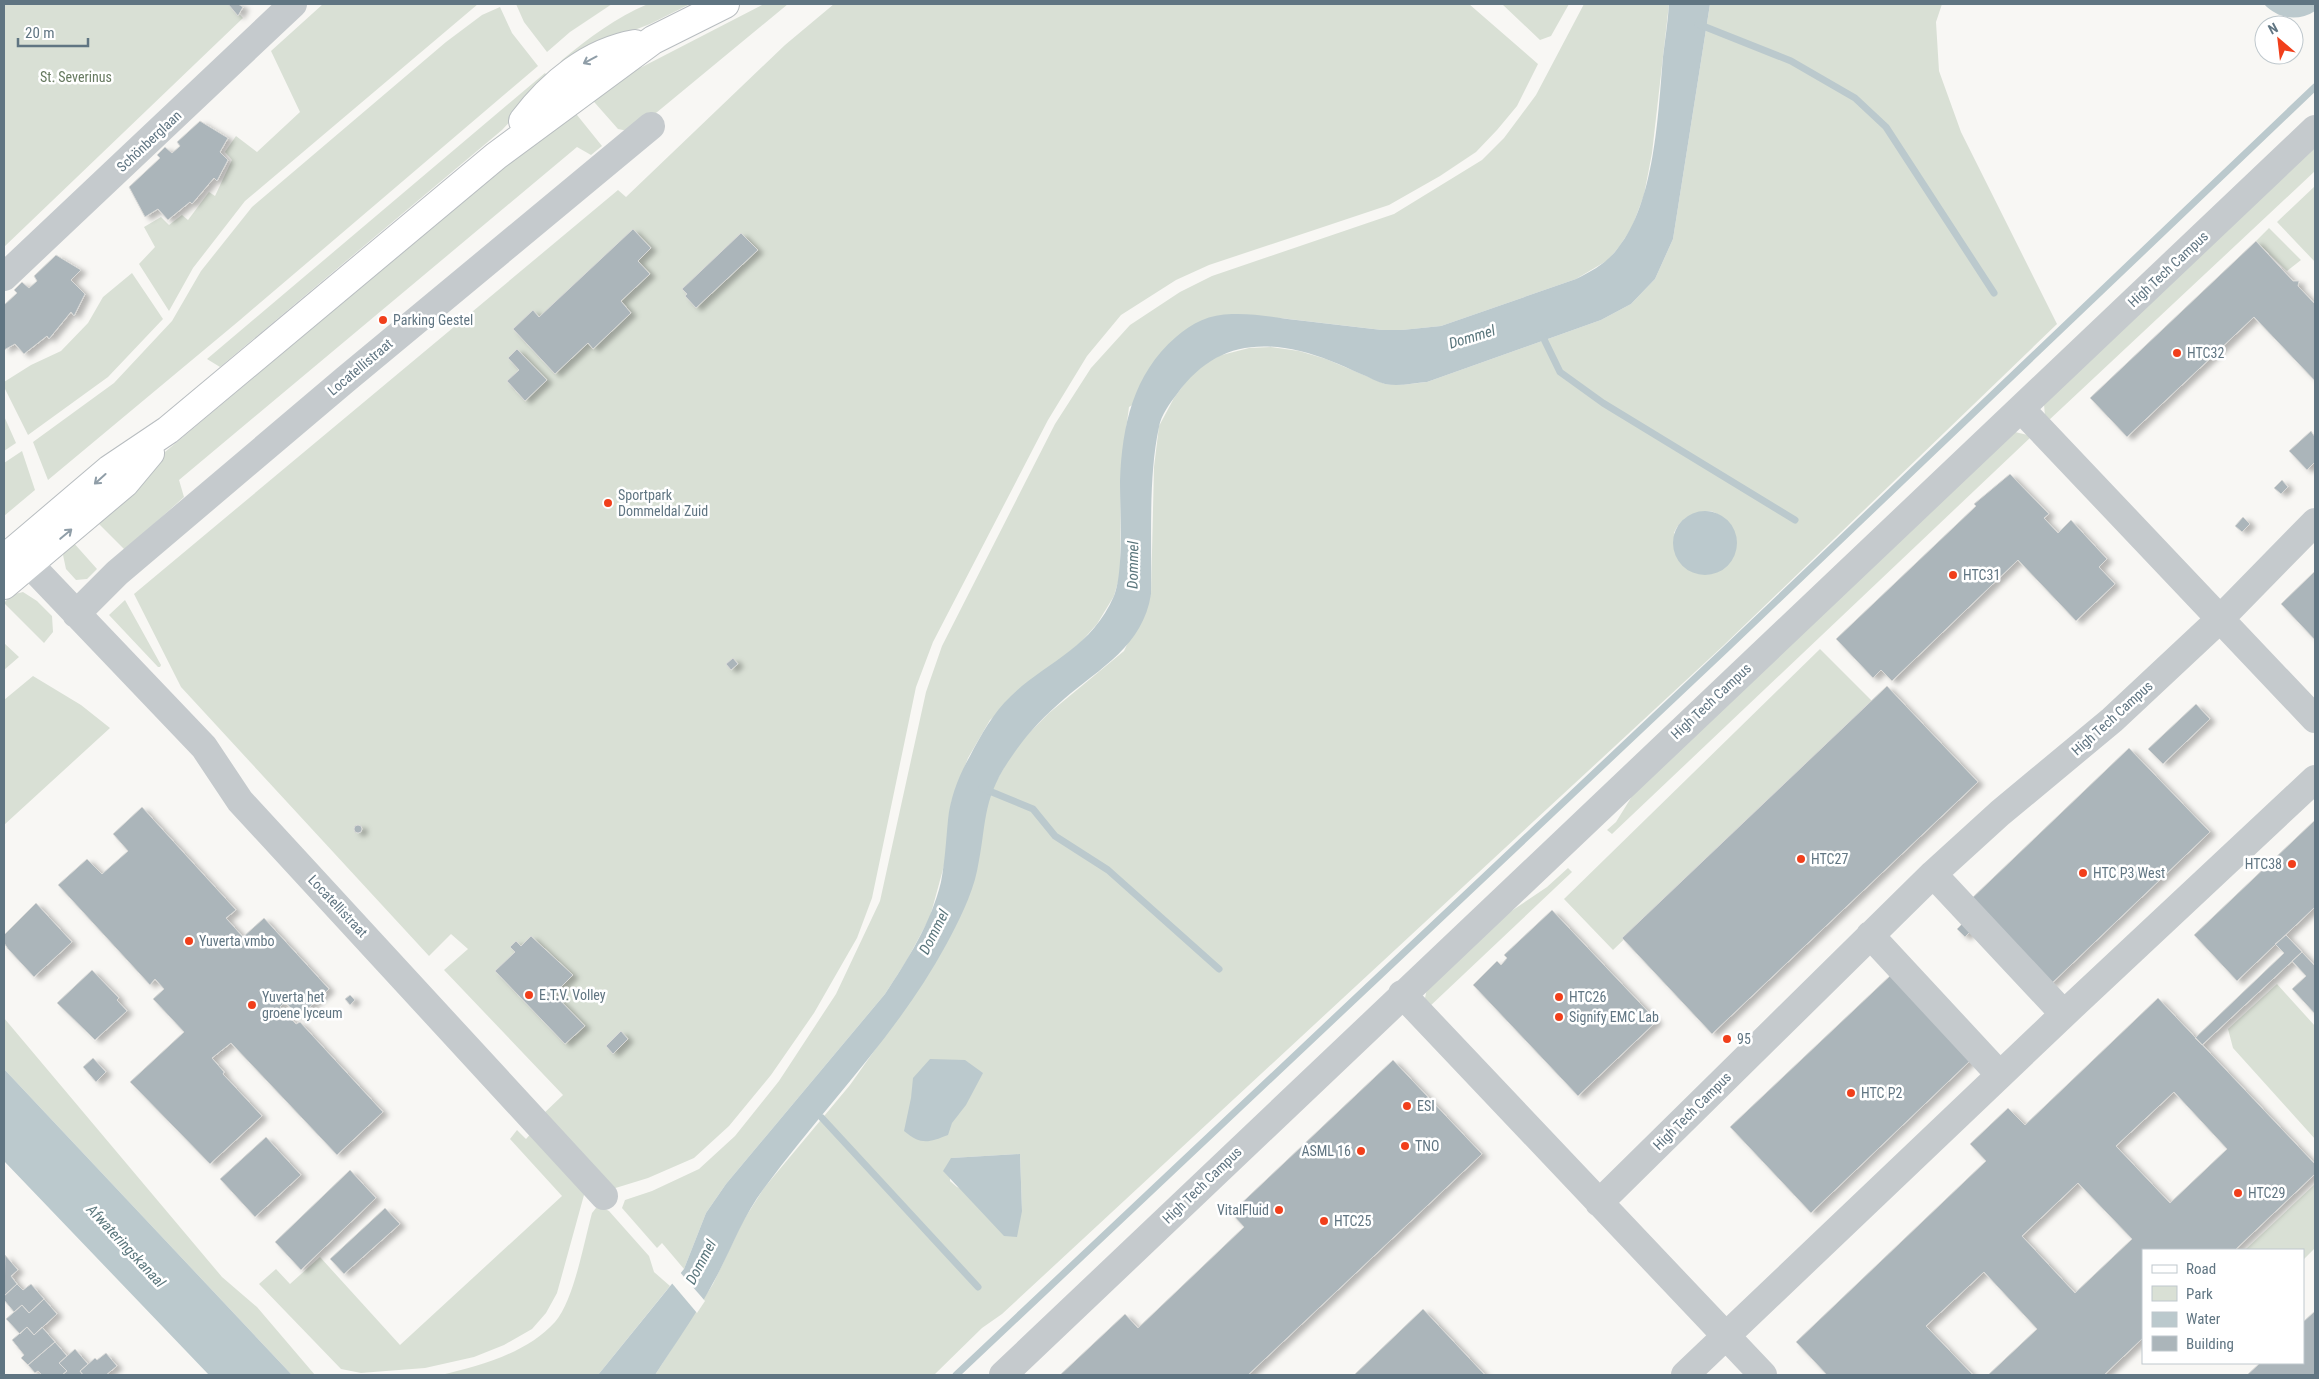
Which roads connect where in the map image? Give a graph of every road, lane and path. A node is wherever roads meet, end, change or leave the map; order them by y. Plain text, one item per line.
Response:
1 (293, 4) edge
2 (725, 4) edge
3 (651, 126) dead end
4 (2315, 129) edge
5 (4, 278) edge
6 (2020, 409) junction
7 (2315, 522) edge
8 (16, 558) edge
9 (4, 585) edge
10 (76, 614) junction
11 (2220, 619) junction
12 (2315, 719) edge
13 (2315, 779) edge
14 (1933, 874) junction
15 (1870, 935) junction
16 (1402, 994) junction
17 (2064, 1014) junction
18 (2000, 1075) junction
19 (604, 1196) dead end
20 (1599, 1203) junction
21 (1727, 1337) junction
22 (1003, 1375) edge
23 (1685, 1375) edge
24 (1763, 1375) edge

1 - 5 street, Schönberglaan
2 - 8 main road
3 - 10 street, Locatellistraat
4 - 6 street, High Tech Campus
6 - 11 street
6 - 16 street, High Tech Campus
7 - 11 street, High Tech Campus
8 - 9 main road
8 - 10 street, Locatellistraat
10 - 19 street, Locatellistraat
11 - 12 street
11 - 14 street, High Tech Campus
13 - 17 street
14 - 15 street, High Tech Campus
14 - 17 street
15 - 18 street
15 - 20 street, High Tech Campus
16 - 20 street
16 - 22 street, High Tech Campus
17 - 18 street
18 - 21 street
20 - 21 street
21 - 23 street
21 - 24 street

